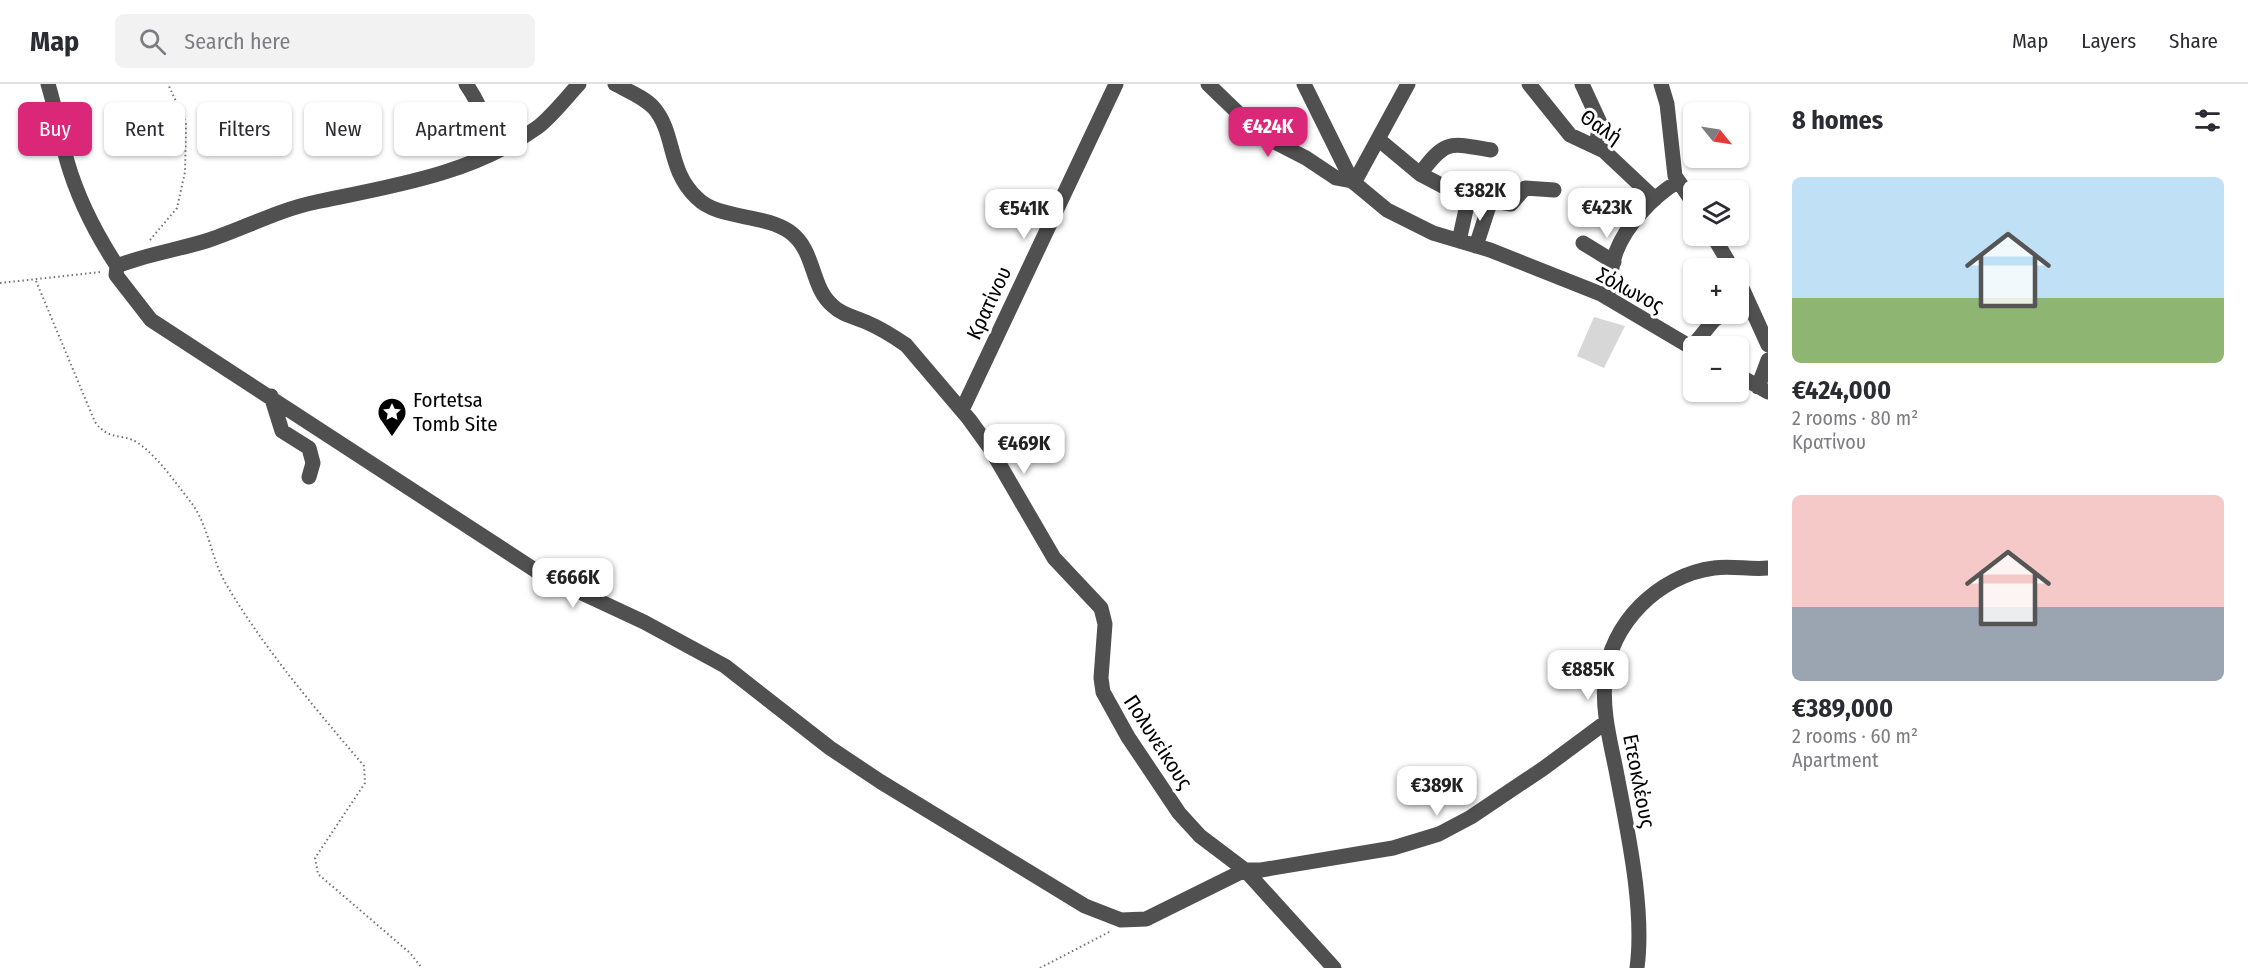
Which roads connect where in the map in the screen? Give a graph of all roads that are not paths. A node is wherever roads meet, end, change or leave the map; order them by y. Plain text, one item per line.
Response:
1 (48, 84) edge
2 (466, 84) edge
3 (579, 84) edge
4 (615, 84) edge
5 (1116, 84) edge
6 (1209, 84) edge
7 (1408, 84) edge
8 (1529, 84) edge
9 (1582, 84) edge
10 (1661, 84) edge
11 (1309, 88) edge
12 (478, 102) edge
13 (527, 133) edge
14 (1378, 138) junction
15 (1596, 146) junction
16 (1491, 150) dead end
17 (483, 156) edge
18 (1420, 174) junction
19 (1353, 182) junction
20 (1677, 182) junction
21 (1554, 190) dead end
22 (1683, 190) edge
23 (1469, 196) junction
24 (1491, 200) junction
25 (1655, 200) junction
26 (1458, 241) junction
27 (1583, 243) dead end
28 (1476, 246) junction
29 (1614, 262) junction
30 (117, 266) junction
31 (1606, 298) junction
32 (1749, 312) edge
33 (1711, 324) edge
34 (1702, 336) edge
35 (1683, 344) edge
36 (1768, 345) edge
37 (1768, 360) edge
38 (1749, 382) edge
39 (1763, 390) edge
40 (271, 396) junction
41 (962, 410) junction
42 (309, 477) dead end
43 (1768, 568) edge
44 (1606, 722) junction
45 (1245, 870) junction
46 (1334, 968) edge
47 (1637, 968) edge

1 - 30 street
2 - 12 street
3 - 13 street
4 - 41 street, Πολυνείκους
5 - 41 street, Κρατίνου
6 - 19 street
7 - 14 street
8 - 15 street, Θαλή
9 - 15 street
10 - 20 street
11 - 19 street, Σόλωνος
14 - 18 street
14 - 19 street
15 - 25 street, Θαλή
16 - 18 street
17 - 30 street
18 - 23 street
19 - 26 street, Σόλωνος
20 - 22 street
20 - 25 street
21 - 24 street
23 - 24 street
23 - 26 street
24 - 28 street
25 - 29 street
26 - 28 street, Σόλωνος
27 - 29 street
28 - 31 street, Σόλωνος
29 - 31 street
30 - 40 street
31 - 35 street, Σόλωνος
32 - 36 street
33 - 34 street
37 - 39 street
38 - 39 street
40 - 42 street
40 - 45 street
41 - 45 street, Πολυνείκους
43 - 44 street, Ετεοκλέους
44 - 45 street
44 - 47 street, Ετεοκλέους
45 - 46 street, Πολυνείκους

